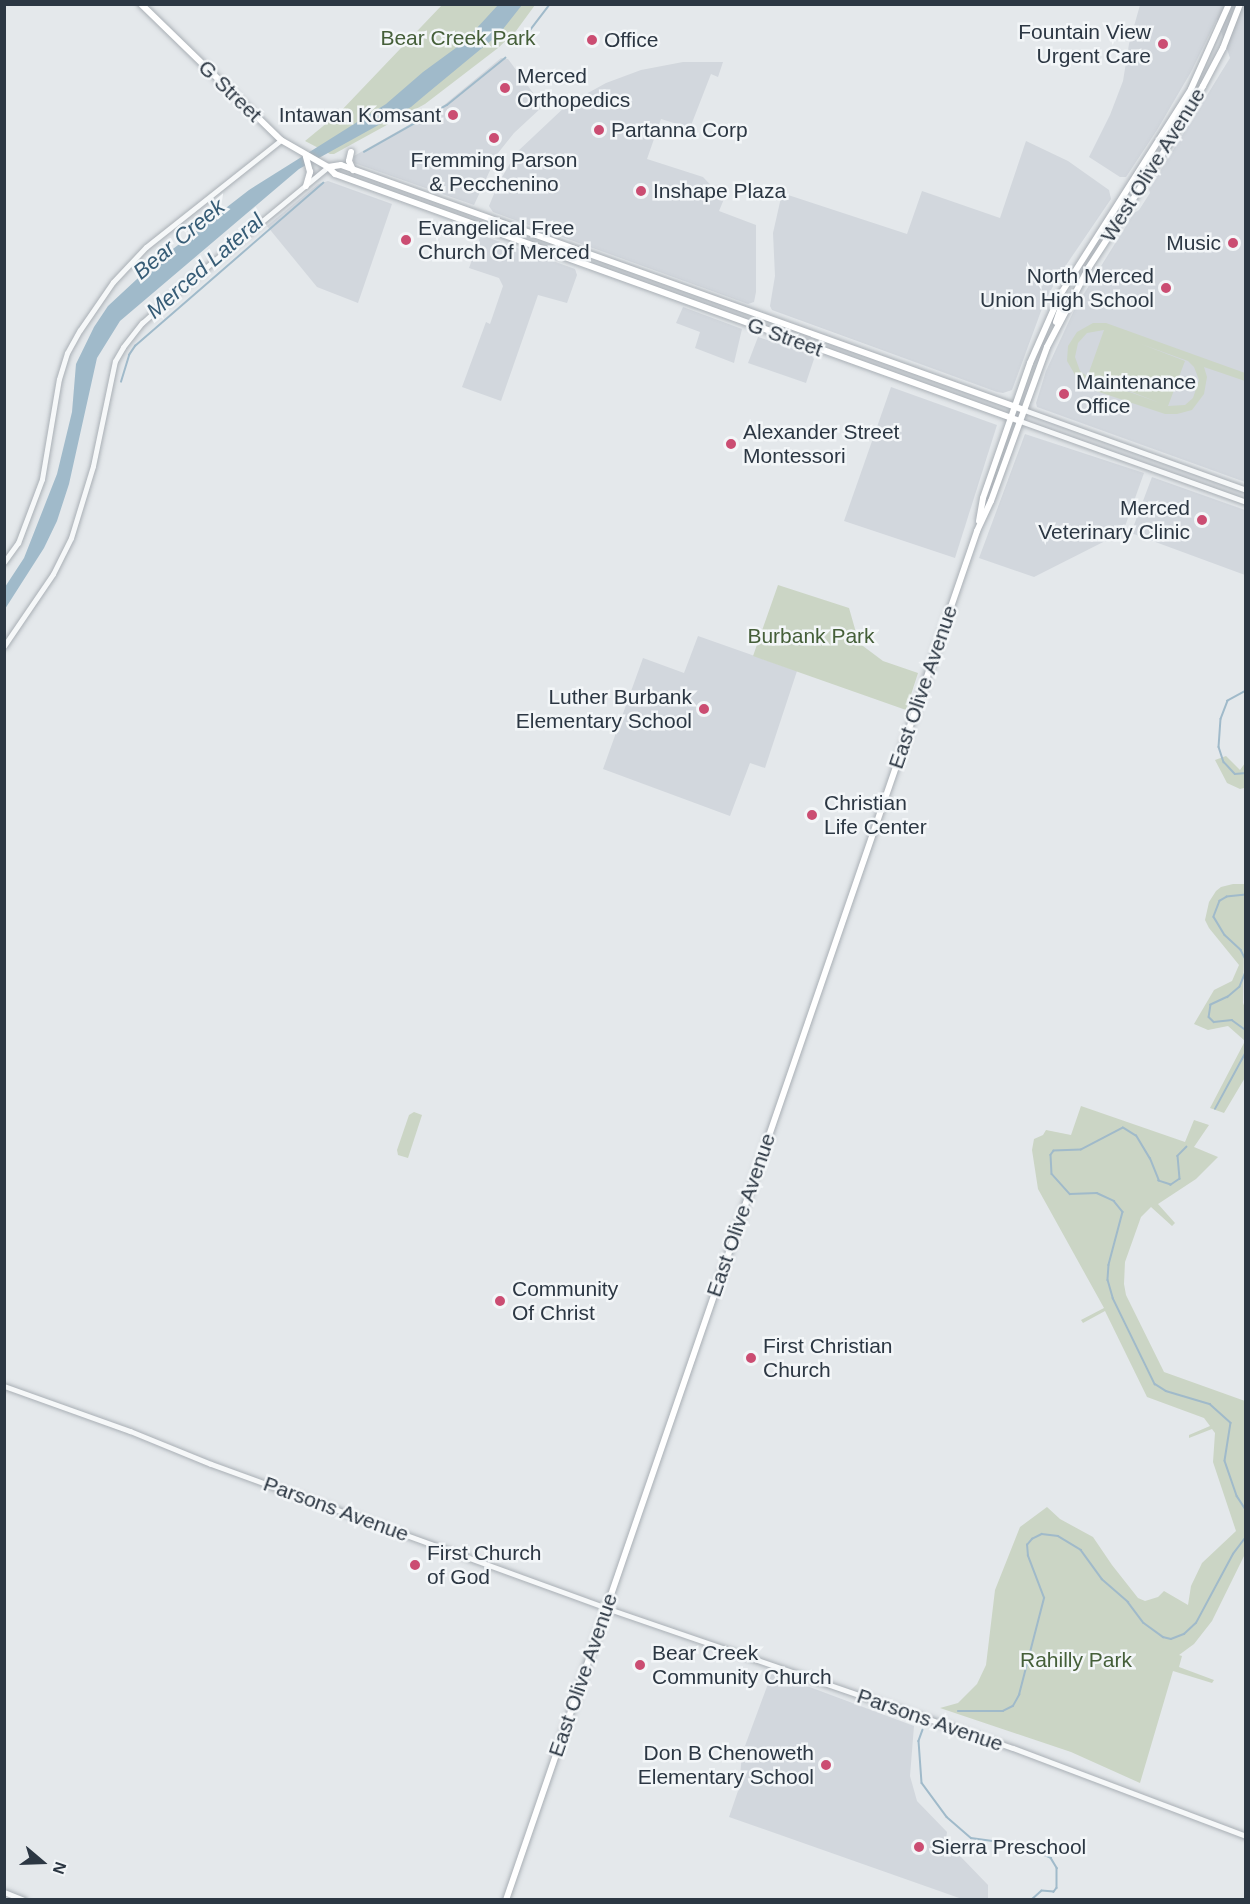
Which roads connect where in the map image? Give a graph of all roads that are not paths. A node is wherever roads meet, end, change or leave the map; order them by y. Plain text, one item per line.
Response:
1 (141, 4) edge
2 (1229, 4) edge
3 (1240, 4) edge
4 (281, 140) junction
5 (351, 152) dead end
6 (306, 156) junction
7 (328, 167) junction
8 (353, 170) junction
9 (306, 186) junction
10 (1060, 295) junction
11 (1057, 326) junction
12 (1015, 406) junction
13 (1024, 410) junction
14 (1011, 418) junction
15 (1020, 422) junction
16 (1154, 457) junction
17 (1150, 468) junction
18 (1245, 490) edge
19 (1245, 502) edge
20 (977, 531) junction
21 (4, 562) edge
22 (4, 646) edge
23 (4, 1386) edge
24 (606, 1608) junction
25 (1245, 1836) edge
26 (4, 1893) edge
27 (24, 1899) edge
28 (506, 1899) edge

1 - 4 main road, G Street
2 - 10 main road, West Olive Avenue
3 - 11 main road, West Olive Avenue
4 - 6 main road, G Street
4 - 21 street
5 - 8 main road
6 - 7 main road, G Street
6 - 9 main road
7 - 8 main road, G Street
7 - 9 street
7 - 14 main road, G Street
8 - 12 main road, G Street
9 - 22 street
10 - 11 main road
10 - 12 main road, West Olive Avenue
11 - 13 main road, West Olive Avenue
12 - 13 main road, G Street
12 - 14 main road, West Olive Avenue
13 - 15 main road, West Olive Avenue
13 - 16 street, G Street
14 - 15 main road, G Street
14 - 20 main road, East Olive Avenue
15 - 17 street, G Street
15 - 20 main road, East Olive Avenue
16 - 17 street
16 - 18 street, G Street
17 - 19 street, G Street
20 - 24 main road, East Olive Avenue
23 - 24 street, Parsons Avenue
24 - 25 street, Parsons Avenue
24 - 28 main road, East Olive Avenue
26 - 27 street

